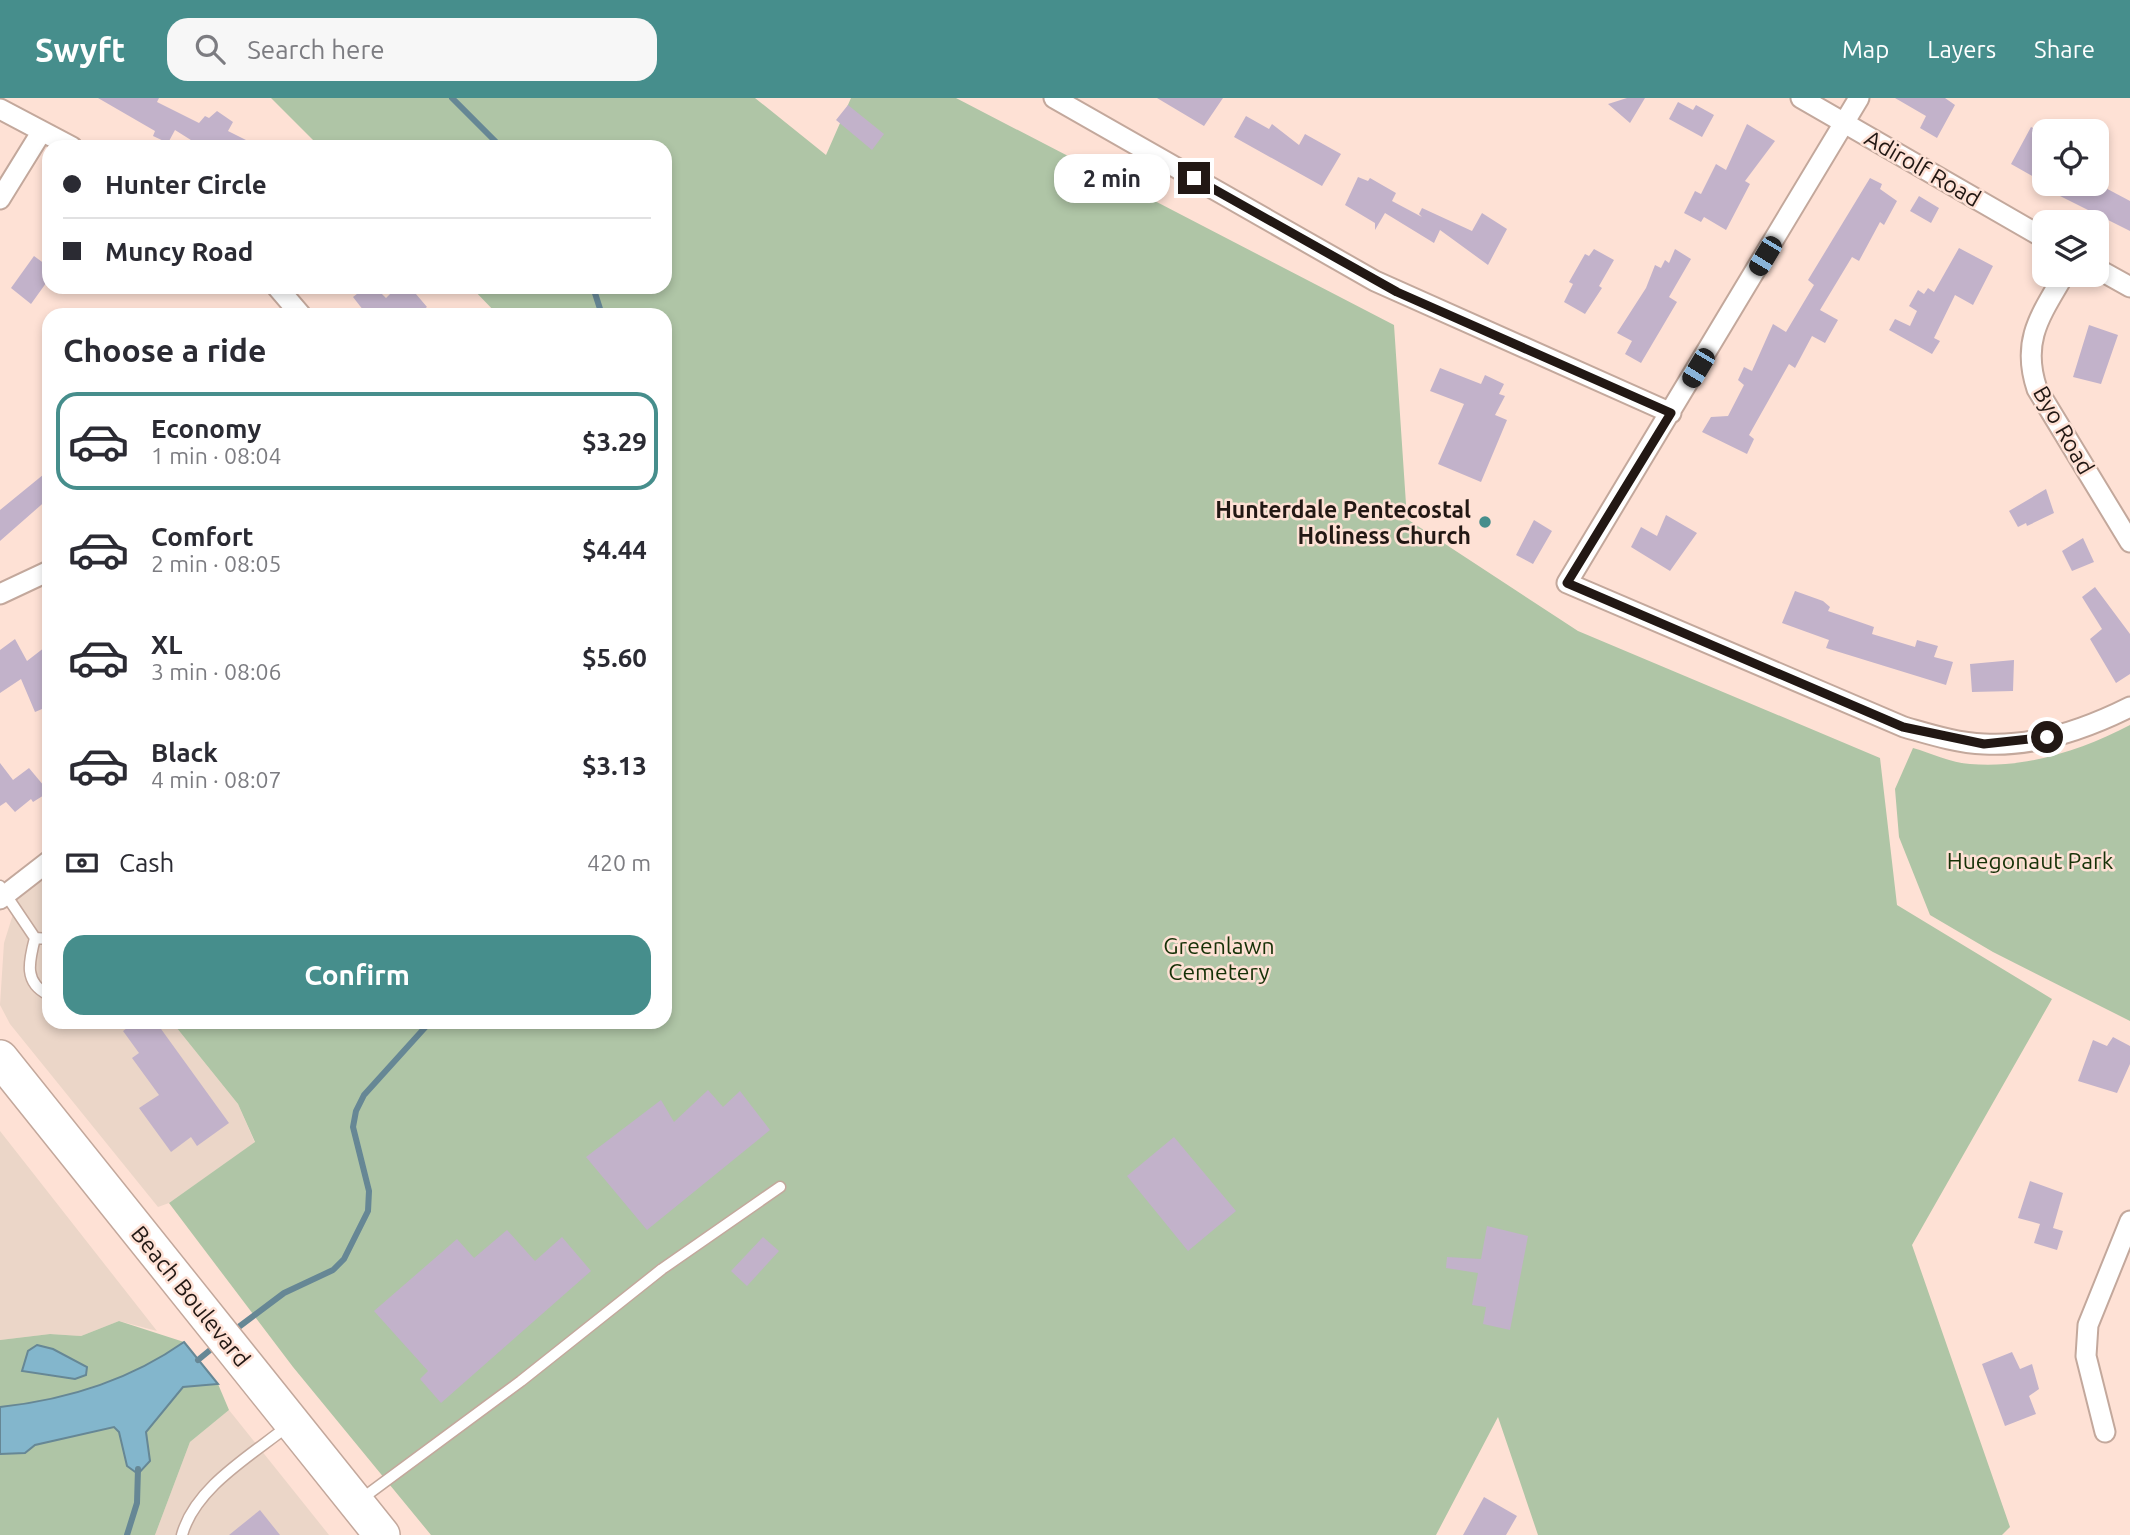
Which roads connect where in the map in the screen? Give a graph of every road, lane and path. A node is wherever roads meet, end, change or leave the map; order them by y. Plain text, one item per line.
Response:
1 (1054, 98) edge
2 (1801, 98) edge
3 (1859, 98) edge
4 (0, 109) edge
5 (1844, 122) junction
6 (42, 131) junction
7 (59, 140) edge
8 (0, 199) edge
9 (2032, 231) edge
10 (2109, 275) edge
11 (2057, 287) edge
12 (2130, 287) edge
13 (283, 294) edge
14 (295, 308) edge
15 (1671, 413) junction
16 (2130, 542) edge
17 (42, 574) edge
18 (0, 594) edge
19 (2130, 707) edge
20 (42, 866) edge
21 (2, 893) edge
22 (35, 938) junction
23 (42, 938) edge
24 (42, 990) edge
25 (0, 1058) edge
26 (780, 1187) dead end
27 (2130, 1221) edge
28 (292, 1422) junction
29 (2105, 1432) dead end
30 (356, 1503) junction
31 (182, 1535) edge
32 (382, 1535) edge

1 - 15 street
2 - 5 street, Adirolf Road
3 - 5 street
4 - 6 street
5 - 9 street, Adirolf Road
5 - 15 street
6 - 7 street
6 - 8 street
10 - 12 street
11 - 16 street, Byo Road
13 - 14 street
15 - 19 street
17 - 18 street
20 - 21 street
21 - 22 lane
22 - 23 lane
22 - 24 lane
25 - 28 highway, Beach Boulevard
26 - 30 lane
27 - 29 street
28 - 30 highway, Beach Boulevard
28 - 31 lane
30 - 32 highway, Beach Boulevard

